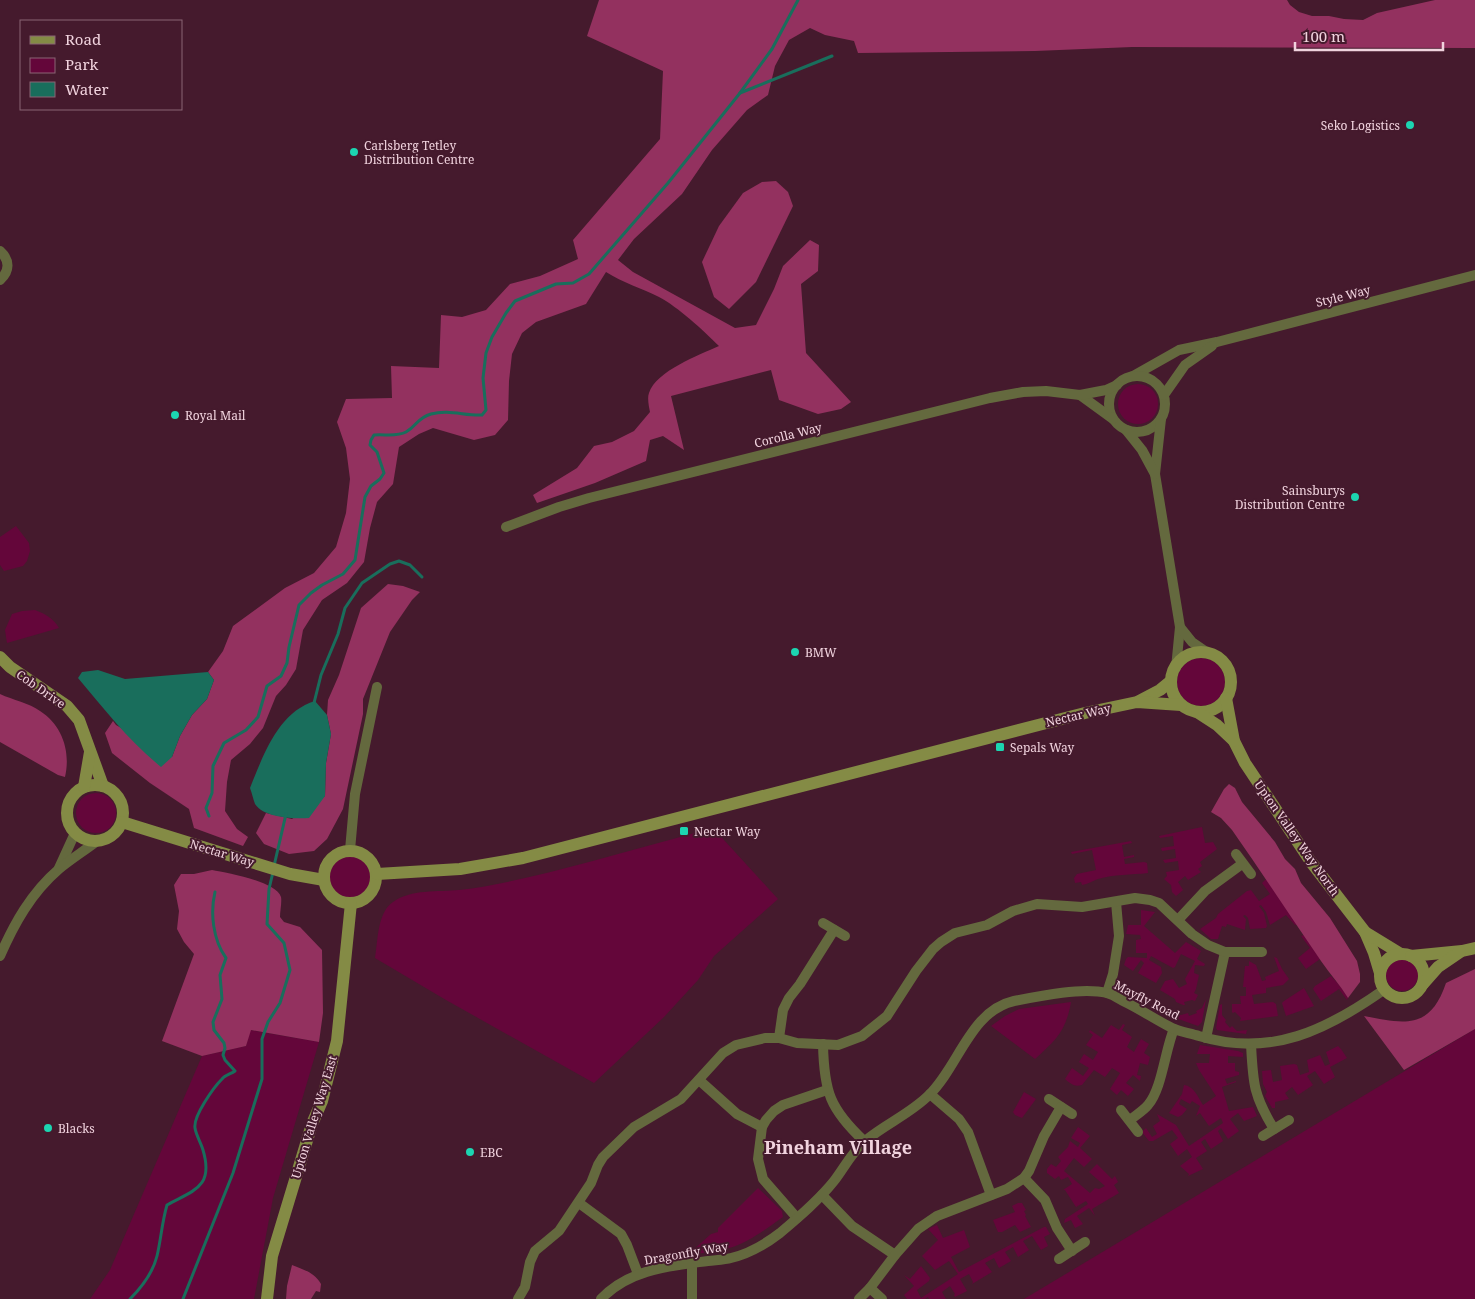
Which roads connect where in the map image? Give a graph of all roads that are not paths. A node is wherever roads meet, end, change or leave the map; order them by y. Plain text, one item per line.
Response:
1 (0, 251) edge
2 (1475, 275) edge
3 (0, 280) edge
4 (1217, 342) junction
5 (1133, 376) junction
6 (1117, 385) junction
7 (1080, 395) junction
8 (1164, 395) junction
9 (1161, 418) junction
10 (1113, 419) junction
11 (1126, 430) junction
12 (1155, 474) junction
13 (506, 526) dead end
14 (1180, 627) junction
15 (1208, 653) junction
16 (0, 657) edge
17 (1176, 668) junction
18 (1171, 681) junction
19 (377, 687) dead end
20 (1226, 698) junction
21 (1137, 702) junction
22 (1181, 705) junction
23 (1197, 712) junction
24 (1234, 741) junction
25 (90, 750) junction
26 (103, 786) junction
27 (84, 787) junction
28 (122, 822) junction
29 (76, 833) junction
30 (97, 841) junction
31 (350, 850) junction
32 (1236, 854) dead end
33 (1242, 864) junction
34 (59, 869) junction
35 (376, 874) junction
36 (1251, 874) dead end
37 (324, 880) junction
38 (1116, 902) junction
39 (351, 903) junction
40 (1178, 920) junction
41 (823, 923) dead end
42 (834, 930) junction
43 (1365, 932) junction
44 (845, 936) dead end
45 (1475, 948) edge
46 (1462, 951) junction
47 (1225, 952) junction
48 (1262, 952) dead end
49 (1406, 955) junction
50 (0, 956) edge
51 (1380, 973) junction
52 (1423, 984) junction
53 (1384, 989) junction
54 (1107, 993) junction
55 (1174, 1029) junction
56 (779, 1038) junction
57 (1206, 1038) junction
58 (823, 1044) junction
59 (1252, 1044) junction
60 (699, 1080) junction
61 (827, 1090) junction
62 (930, 1094) junction
63 (1050, 1100) dead end
64 (1061, 1107) junction
65 (1121, 1110) dead end
66 (1072, 1114) dead end
67 (1130, 1120) junction
68 (1288, 1120) dead end
69 (762, 1127) junction
70 (1274, 1129) junction
71 (1138, 1132) dead end
72 (1263, 1136) dead end
73 (864, 1141) junction
74 (1024, 1178) junction
75 (822, 1195) junction
76 (991, 1195) junction
77 (579, 1204) junction
78 (797, 1218) junction
79 (1085, 1242) dead end
80 (1072, 1251) junction
81 (895, 1255) junction
82 (1059, 1259) dead end
83 (692, 1263) junction
84 (638, 1274) junction
85 (870, 1288) junction
86 (266, 1299) edge
87 (518, 1299) edge
88 (601, 1299) edge
89 (692, 1299) edge
90 (859, 1299) edge
91 (882, 1299) edge

1 - 3 street
2 - 4 street, Style Way
4 - 5 street, Style Way
4 - 8 street, Style Way
5 - 6 street
5 - 8 street
6 - 7 street, Corolla Way
6 - 10 street
7 - 10 street, Corolla Way
7 - 13 street, Corolla Way
8 - 9 street
9 - 11 street
9 - 12 street
10 - 11 street
11 - 12 street
12 - 14 street
14 - 15 street
14 - 17 street
15 - 17 street
15 - 20 street
16 - 25 street, Cob Drive
17 - 18 street
18 - 21 street, Nectar Way
18 - 22 street
19 - 31 street
20 - 23 street
20 - 24 street, Upton Valley Way North
21 - 22 street, Nectar Way
21 - 35 street, Nectar Way
22 - 23 street
23 - 24 street, Upton Valley Way North
24 - 43 street, Upton Valley Way North
25 - 26 street, Cob Drive
25 - 27 street, Cob Drive
26 - 27 street
26 - 28 street
27 - 29 street
28 - 30 street
28 - 37 street, Nectar Way
29 - 30 street
29 - 34 street
30 - 34 street
31 - 35 street
31 - 37 street
32 - 33 street
33 - 36 street
33 - 40 street
34 - 50 street
35 - 39 street
37 - 39 street
38 - 40 street
38 - 54 street
38 - 58 street
39 - 86 street, Upton Valley Way East
40 - 47 street
41 - 42 street
42 - 44 street
42 - 56 street
43 - 49 street, Upton Valley Way North
43 - 51 street, Upton Valley Way North
45 - 46 street
46 - 49 street
46 - 52 street
47 - 48 street
47 - 57 street
49 - 51 street
49 - 52 street
51 - 53 street
52 - 53 street
53 - 59 street, Mayfly Road
54 - 55 street, Mayfly Road
54 - 62 street, Mayfly Road
55 - 57 street, Mayfly Road
55 - 67 street
56 - 58 street
56 - 60 street
57 - 59 street, Mayfly Road
58 - 61 street
59 - 70 street
60 - 69 street
60 - 77 street
61 - 69 street
61 - 73 street
62 - 73 street, Dragonfly Way
62 - 76 street
63 - 64 street
64 - 66 street
64 - 74 street
65 - 67 street
67 - 71 street
68 - 70 street
69 - 78 street
70 - 72 street
73 - 75 street, Dragonfly Way
74 - 76 street
74 - 80 street
75 - 78 street, Dragonfly Way
75 - 81 street
76 - 81 street
77 - 84 street
77 - 87 street
78 - 83 street, Dragonfly Way
79 - 80 street
80 - 82 street
81 - 85 street
83 - 84 street, Dragonfly Way
83 - 89 street
84 - 88 street, Dragonfly Way
85 - 90 street
85 - 91 street

